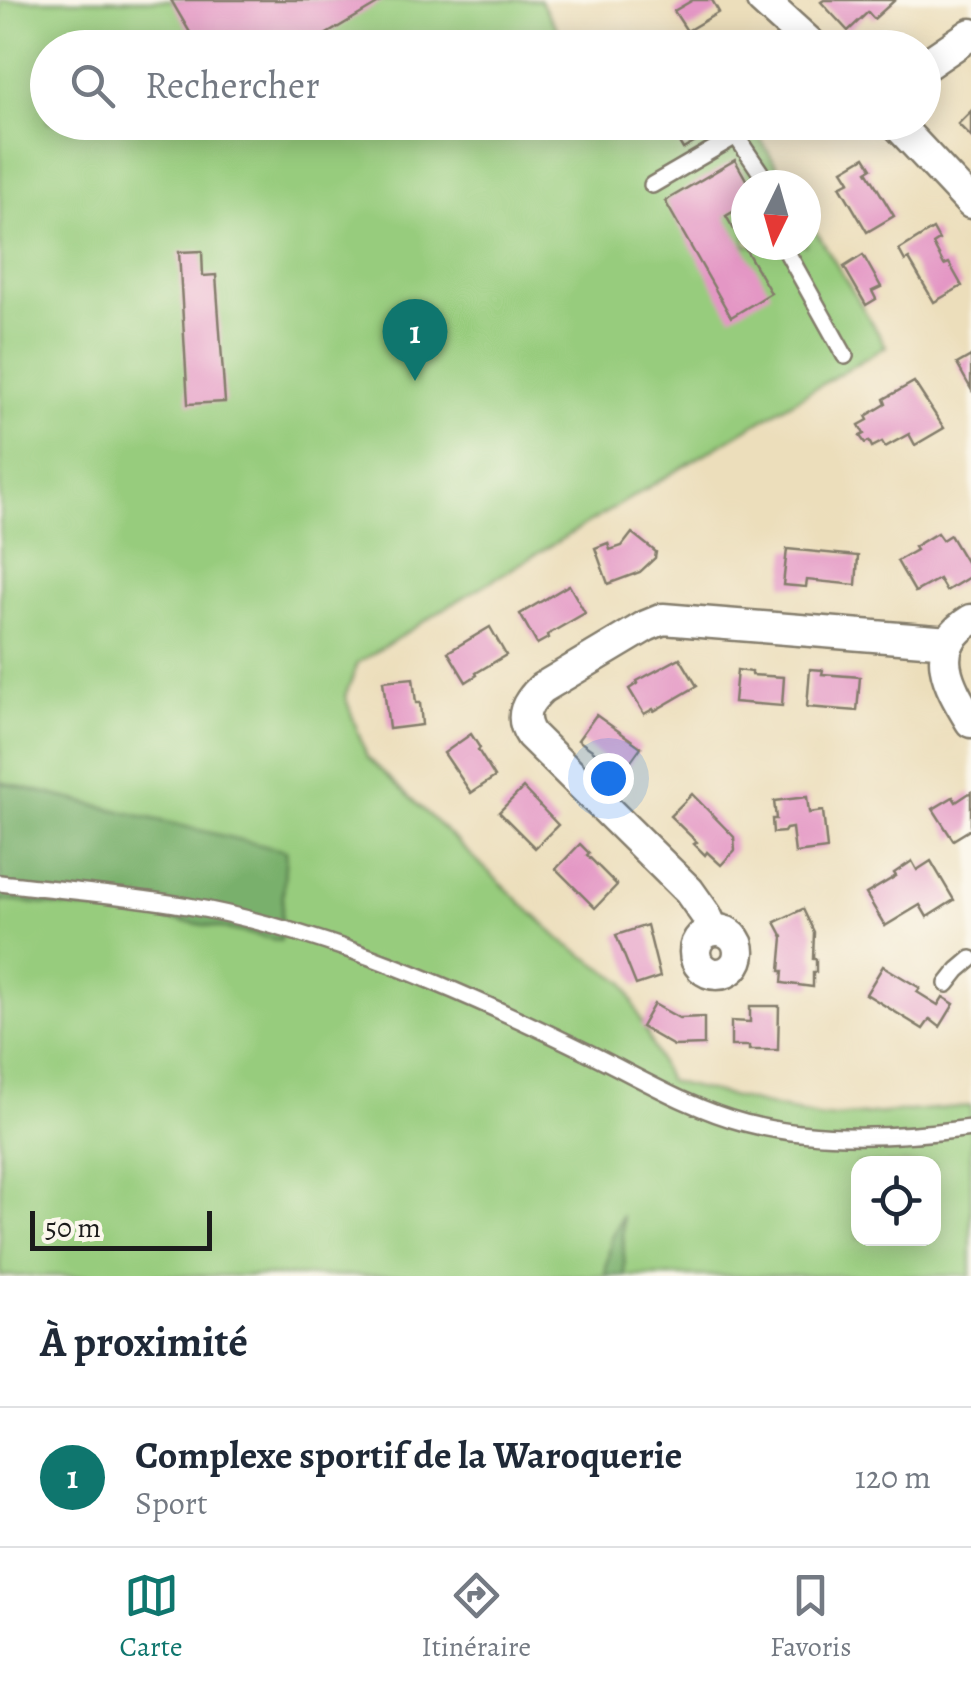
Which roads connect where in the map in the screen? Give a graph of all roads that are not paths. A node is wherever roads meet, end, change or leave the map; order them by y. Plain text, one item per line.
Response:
1 (762, 0) edge
2 (795, 30) edge
3 (971, 34) edge
4 (941, 54) edge
5 (729, 140) edge
6 (739, 140) edge
7 (912, 140) edge
8 (759, 170) edge
9 (652, 185) dead end
10 (971, 203) edge
11 (792, 260) edge
12 (845, 356) dead end
13 (971, 620) edge
14 (949, 642) junction
15 (971, 722) edge
16 (0, 883) edge
17 (713, 930) dead end
18 (971, 960) edge
19 (947, 984) dead end
20 (971, 1128) edge

1 - 2 street
3 - 4 street
5 - 9 lane
6 - 8 lane
7 - 10 street
11 - 12 lane
13 - 14 street
14 - 15 street
14 - 17 street
16 - 20 lane
18 - 19 lane

